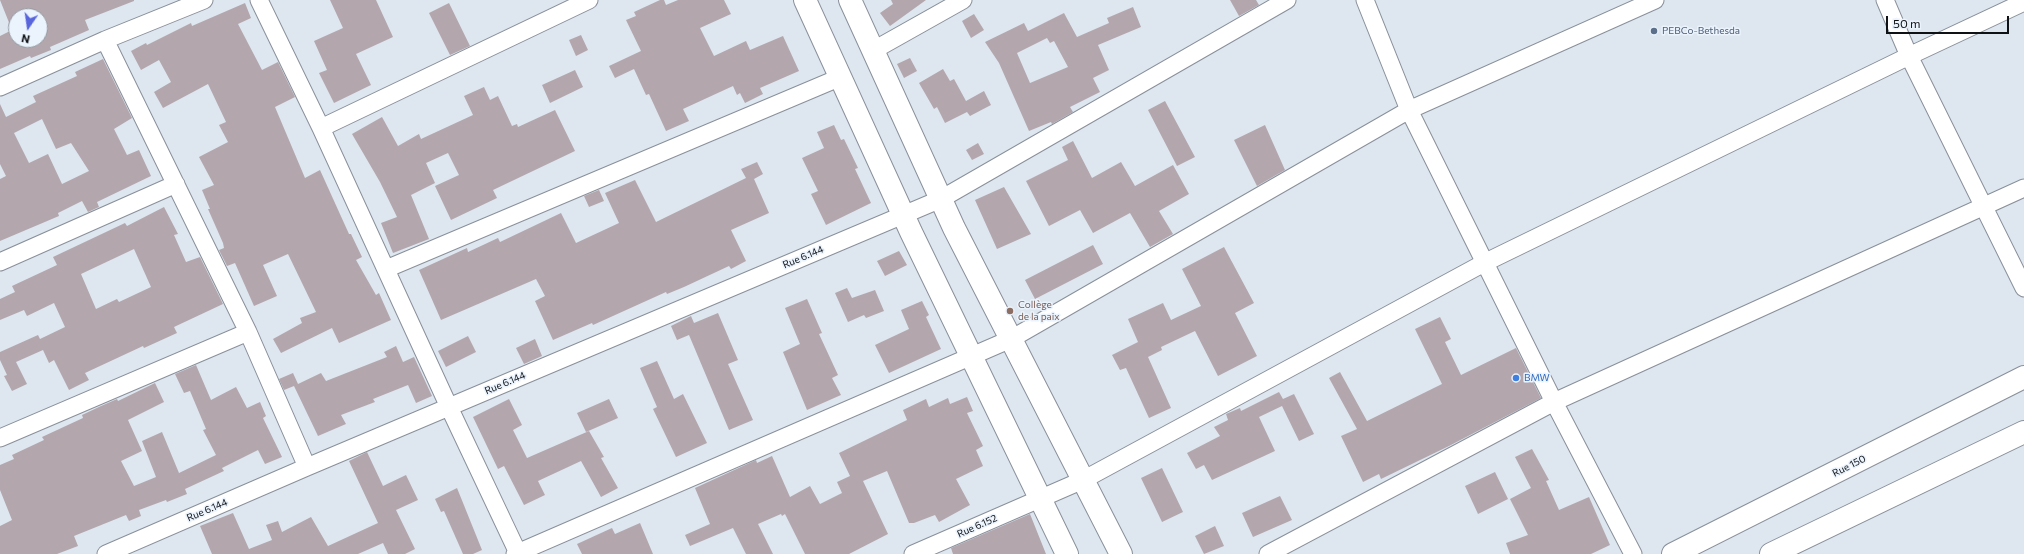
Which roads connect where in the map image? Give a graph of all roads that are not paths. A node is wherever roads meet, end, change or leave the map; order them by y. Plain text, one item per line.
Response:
1 (204, 0) edge
2 (259, 0) edge
3 (589, 0) edge
4 (805, 0) edge
5 (850, 0) edge
6 (963, 0) edge
7 (1287, 0) edge
8 (1365, 0) edge
9 (1655, 0) edge
10 (1885, 0) edge
11 (2024, 2) edge
12 (105, 40) junction
13 (874, 50) junction
14 (1909, 56) junction
15 (840, 78) junction
16 (0, 87) edge
17 (1409, 110) junction
18 (321, 128) junction
19 (176, 184) junction
20 (2024, 188) edge
21 (941, 199) junction
22 (1985, 206) junction
23 (904, 214) junction
24 (0, 262) edge
25 (1484, 263) junction
26 (386, 269) junction
27 (2024, 288) edge
28 (248, 332) junction
29 (1011, 339) junction
30 (972, 357) junction
31 (2024, 377) edge
32 (1554, 402) junction
33 (449, 407) junction
34 (2024, 432) edge
35 (0, 438) edge
36 (307, 467) junction
37 (1083, 480) junction
38 (1040, 498) junction
39 (517, 553) edge
40 (106, 554) edge
41 (913, 554) edge
42 (1067, 554) edge
43 (1121, 554) edge
44 (1268, 554) edge
45 (1633, 554) edge
46 (1673, 554) edge
47 (1771, 554) edge

1 - 12 street
2 - 18 street
3 - 18 street
4 - 15 main road
5 - 13 main road
6 - 13 street
7 - 21 street, Rue 6.144
8 - 17 street
9 - 17 street
10 - 14 street
11 - 14 street, Rue 6.152
12 - 16 street
12 - 19 street
13 - 21 main road
14 - 22 street
14 - 25 street, Rue 6.152
15 - 23 main road
15 - 26 street
17 - 25 street
17 - 29 street
18 - 26 street
19 - 24 street
19 - 28 street
20 - 22 street
21 - 23 street, Rue 6.144
21 - 29 main road
22 - 27 street
22 - 32 street
23 - 30 main road
23 - 33 street, Rue 6.144
25 - 32 street
25 - 37 street, Rue 6.152
26 - 33 street
28 - 35 street
28 - 36 street
29 - 30 street
29 - 37 main road
30 - 38 main road
30 - 39 street
31 - 46 main road, Rue 150
32 - 44 street
32 - 45 street
33 - 36 street, Rue 6.144
33 - 39 street
34 - 47 main road
36 - 40 street, Rue 6.144
37 - 38 street, Rue 6.152
37 - 43 main road
38 - 41 street, Rue 6.152
38 - 42 main road

